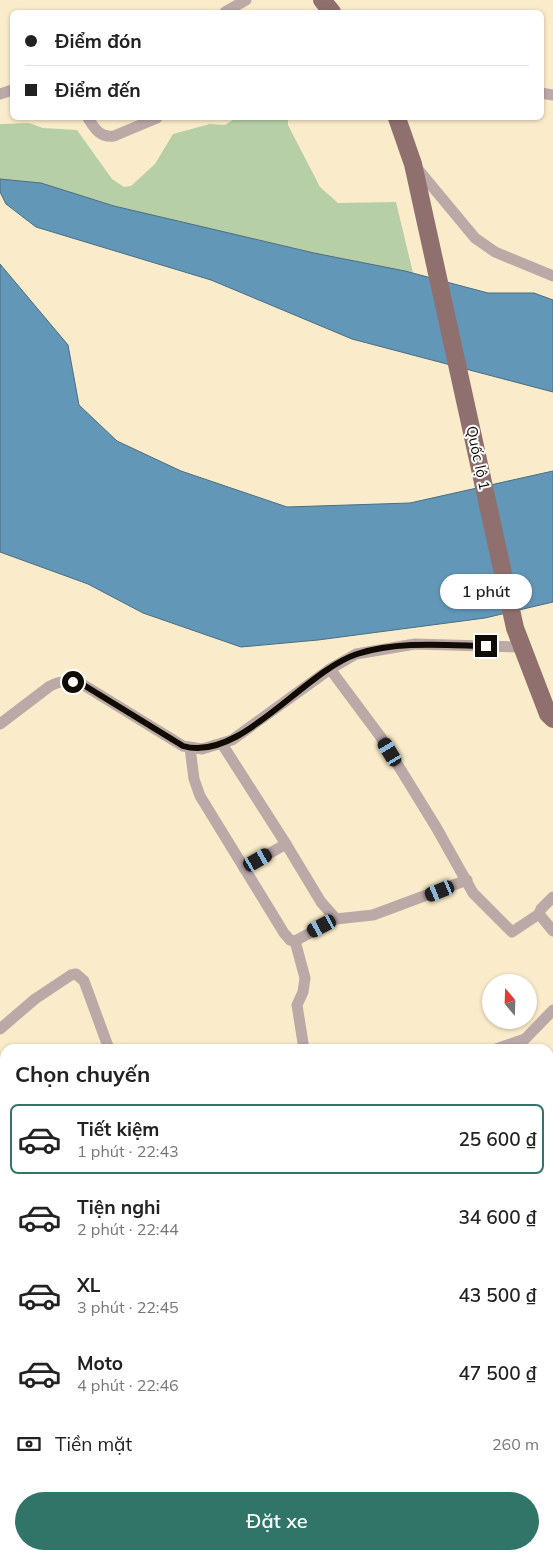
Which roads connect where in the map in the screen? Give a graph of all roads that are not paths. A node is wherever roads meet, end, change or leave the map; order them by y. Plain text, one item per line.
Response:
1 (246, 0) edge
2 (322, 0) edge
3 (233, 10) edge
4 (330, 10) edge
5 (89, 120) edge
6 (152, 120) edge
7 (398, 120) edge
8 (414, 164) junction
9 (553, 276) edge
10 (521, 647) junction
11 (330, 669) junction
12 (553, 719) edge
13 (0, 724) edge
14 (222, 744) junction
15 (190, 748) junction
16 (286, 844) junction
17 (244, 868) junction
18 (467, 880) junction
19 (553, 897) edge
20 (539, 914) junction
21 (336, 920) junction
22 (553, 931) edge
23 (295, 941) junction
24 (553, 1010) edge
25 (0, 1029) edge
26 (106, 1044) edge
27 (303, 1044) edge
28 (526, 1044) edge

1 - 3 street
2 - 4 main road
5 - 6 street
7 - 8 main road, Quốc lộ 1
8 - 9 street
8 - 10 main road, Quốc lộ 1
10 - 11 street
10 - 12 main road, Quốc lộ 1
11 - 14 street
11 - 18 street
13 - 15 street
14 - 15 street
14 - 16 street
15 - 17 street
16 - 17 street
16 - 21 street
17 - 23 street
18 - 20 street
18 - 21 street
19 - 20 street
20 - 22 street
21 - 23 street
23 - 27 street
24 - 28 street
25 - 26 street

